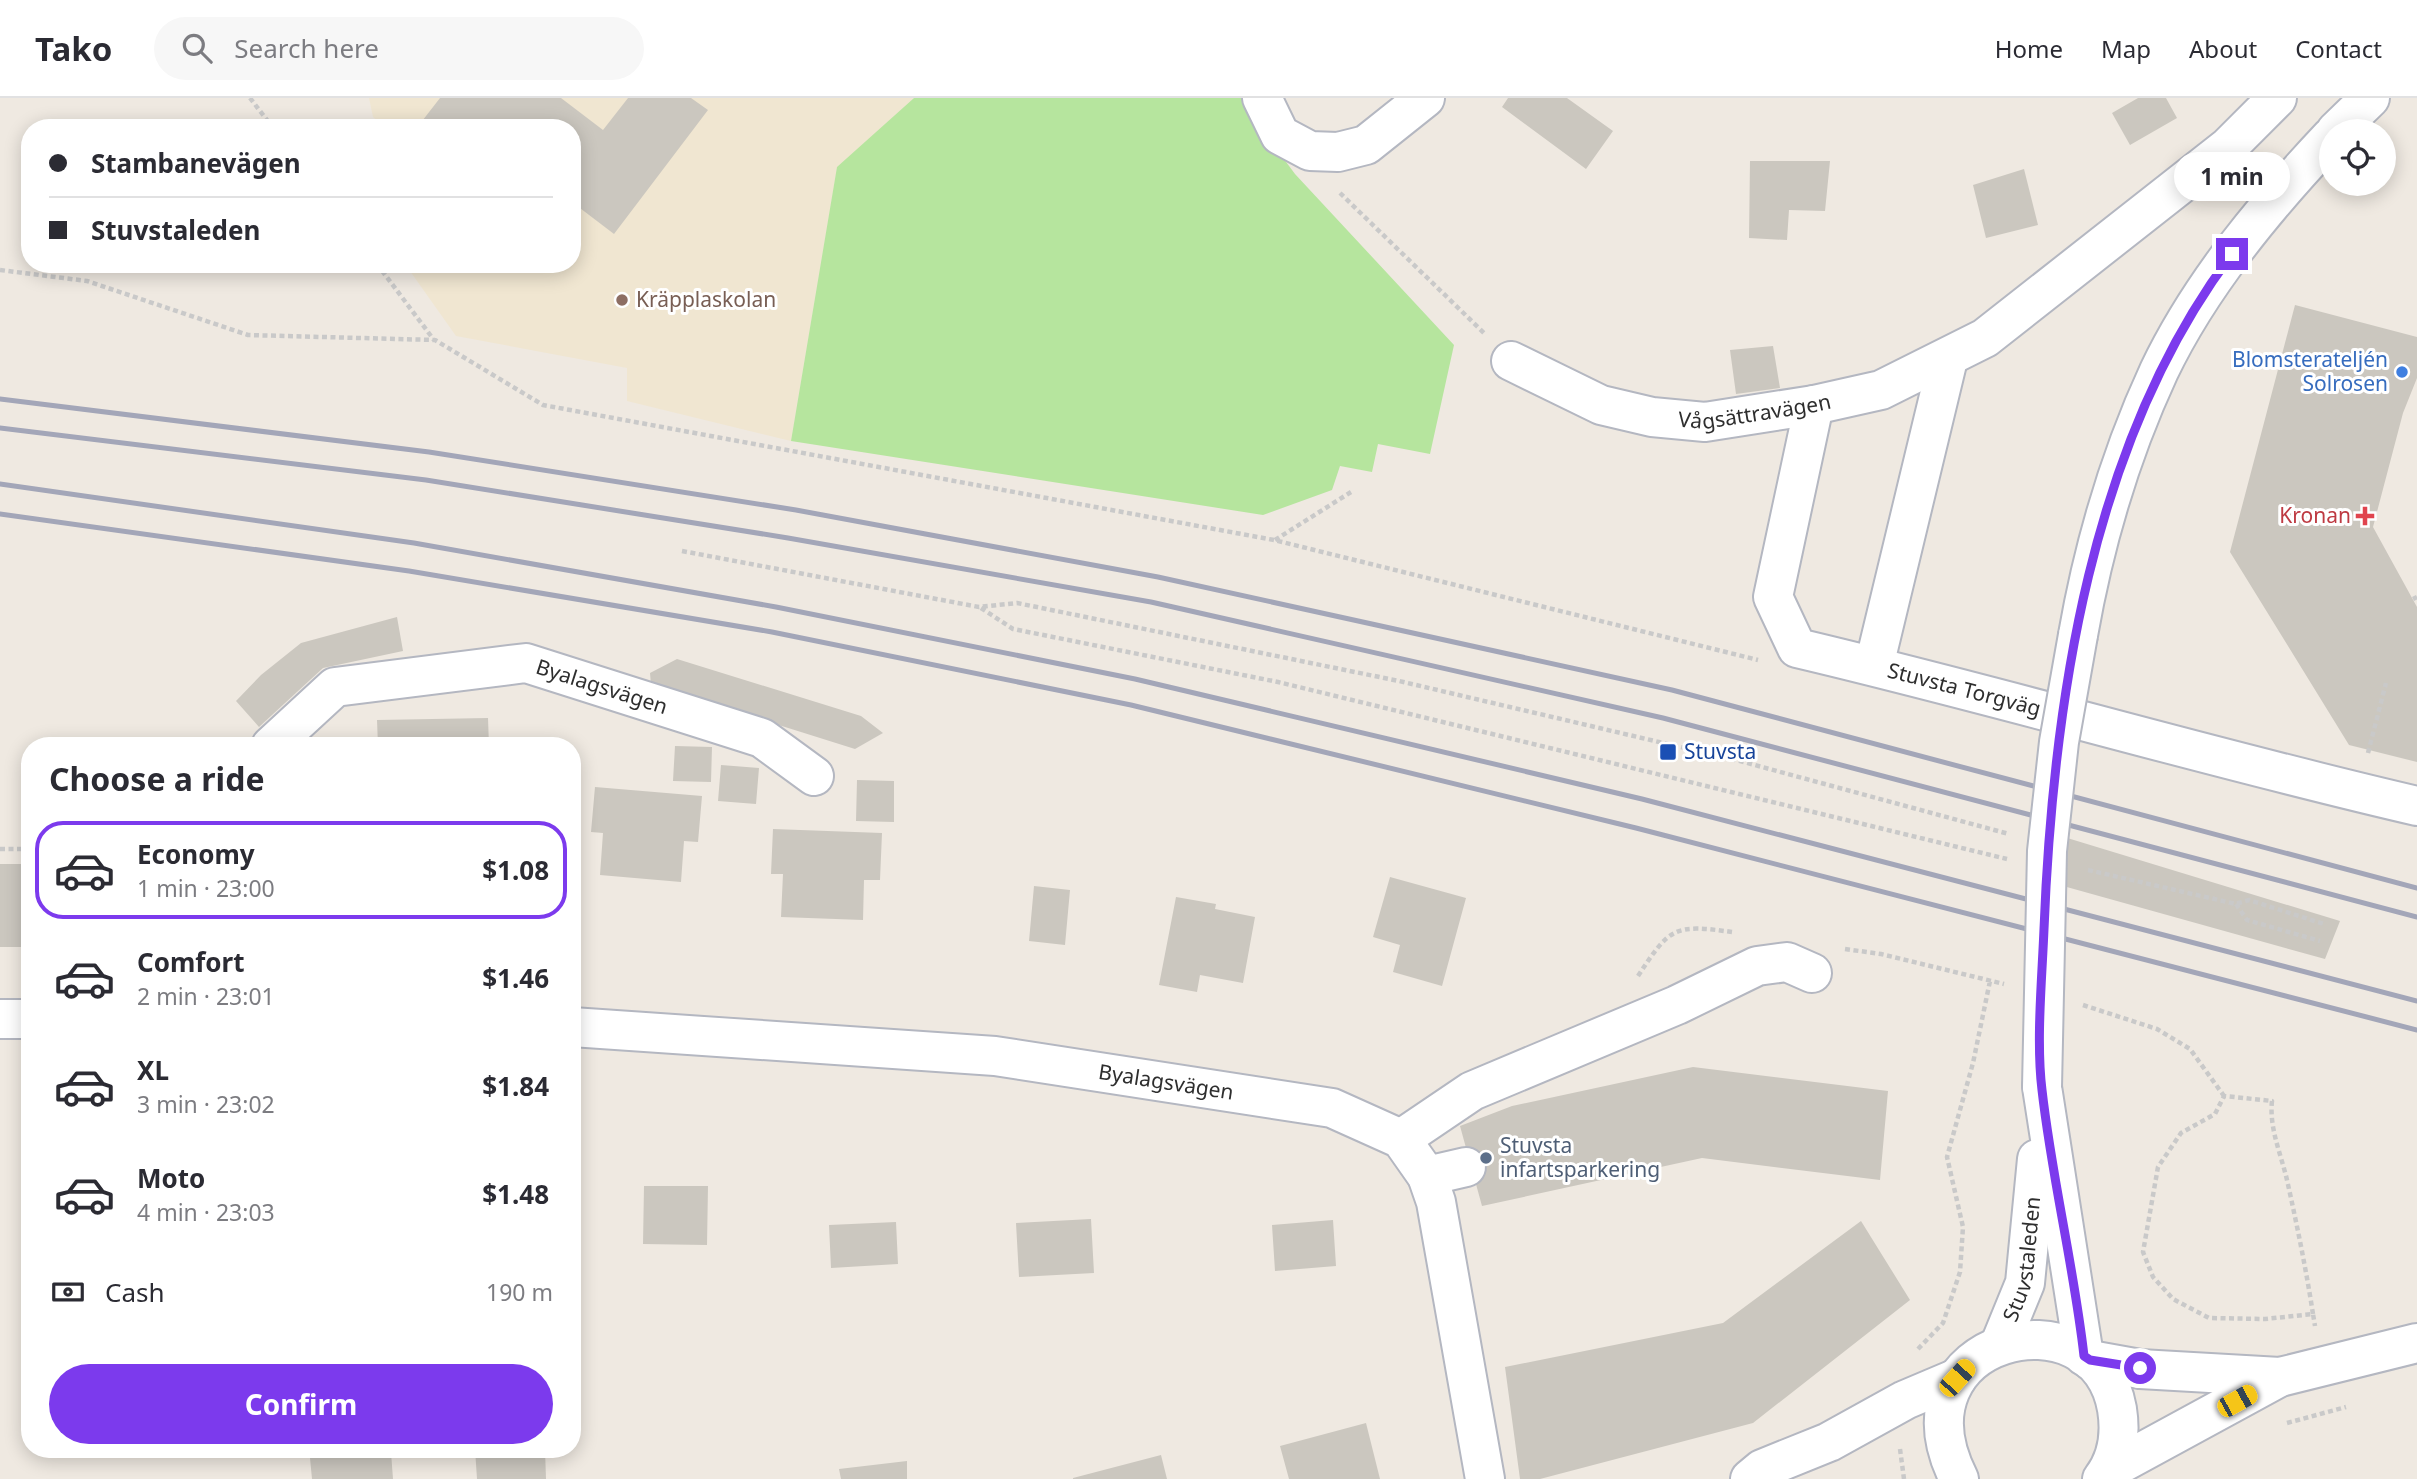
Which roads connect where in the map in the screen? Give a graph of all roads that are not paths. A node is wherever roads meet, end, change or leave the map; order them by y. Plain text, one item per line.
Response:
1 (1262, 98) edge
2 (1424, 98) edge
3 (2277, 98) edge
4 (2370, 98) edge
5 (2348, 119) edge
6 (2319, 150) edge
7 (1948, 359) junction
8 (1511, 361) road end
9 (1814, 405) junction
10 (1874, 666) junction
11 (281, 737) edge
12 (814, 776) dead end
13 (2417, 806) edge
14 (1812, 973) dead end
15 (21, 1018) edge
16 (0, 1019) edge
17 (581, 1028) edge
18 (2042, 1087) junction
19 (1401, 1139) junction
20 (1466, 1167) dead end
21 (1427, 1176) junction
22 (2417, 1343) edge
23 (2000, 1344) junction
24 (2087, 1358) junction
25 (2280, 1377) junction
26 (1957, 1378) junction
27 (2105, 1475) edge
28 (1485, 1479) edge
29 (1750, 1479) edge
30 (1927, 1479) edge
31 (1959, 1479) edge

1 - 2 street
3 - 7 street, Vågsättravägen
4 - 5 street
6 - 18 street, Stuvstaleden, bridge
7 - 9 street, Vågsättravägen
7 - 10 street
8 - 9 street, Vågsättravägen
9 - 10 street, Stuvsta Torgväg
10 - 13 street, Stuvsta Torgväg
11 - 12 street, Byalagsvägen
14 - 19 street
15 - 16 street
17 - 19 street, Byalagsvägen
18 - 23 street, Stuvstaleden
18 - 24 street, Stuvstaleden
19 - 21 street
20 - 21 street
21 - 28 street
22 - 25 street
23 - 24 street
23 - 26 street
24 - 25 street
24 - 27 street
25 - 27 street
26 - 29 street
26 - 31 street
30 - 31 street

